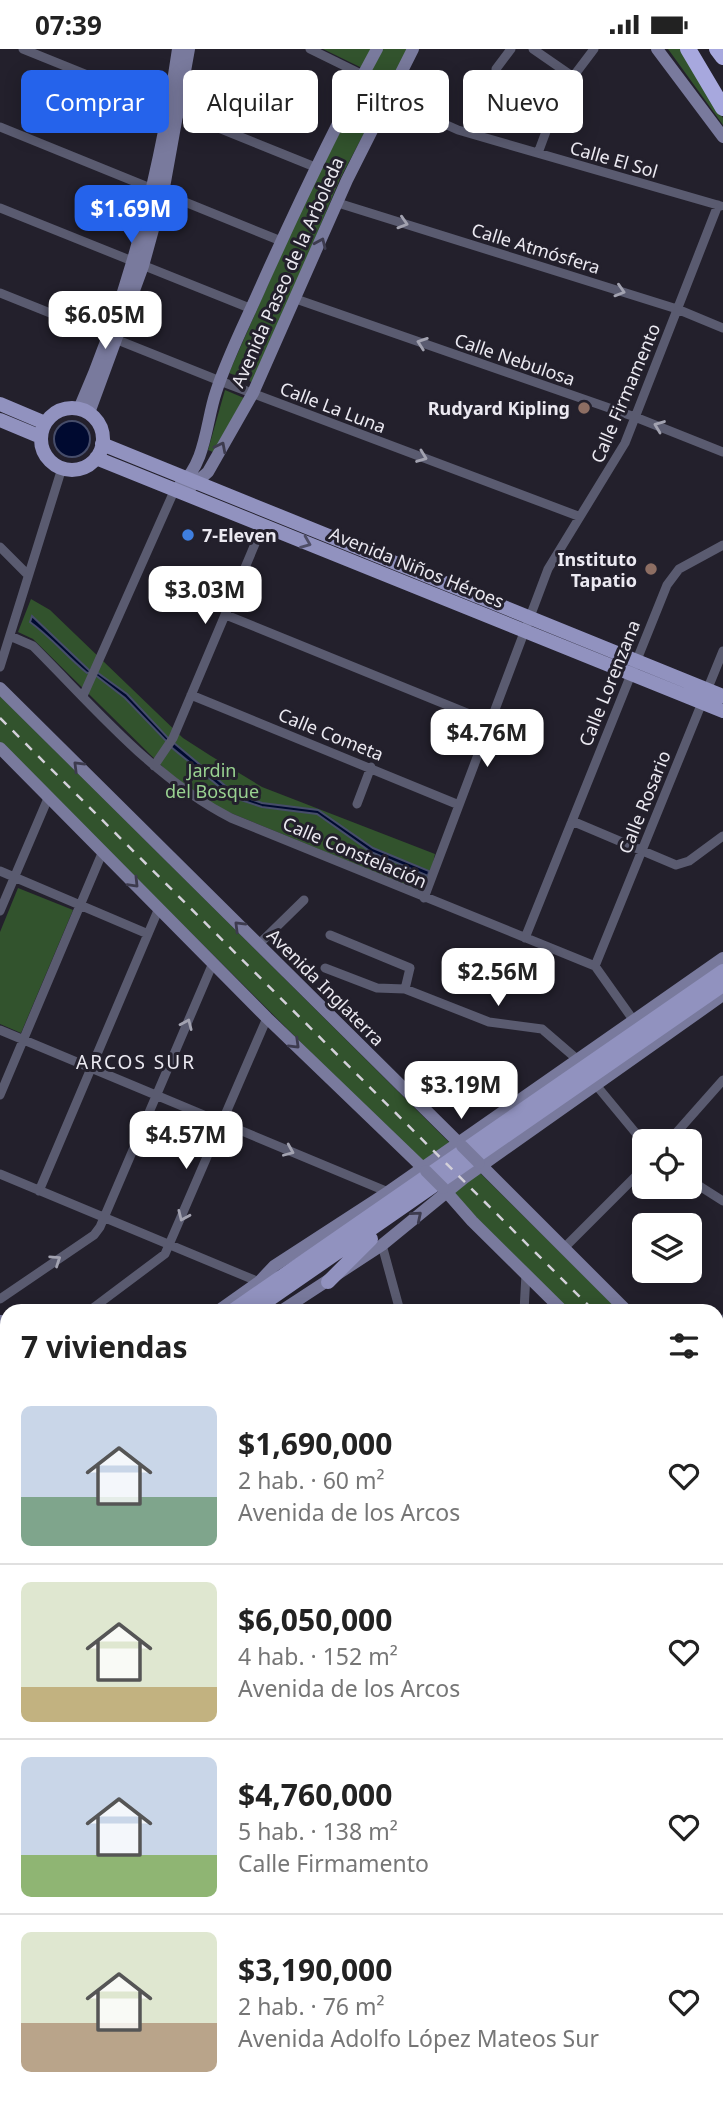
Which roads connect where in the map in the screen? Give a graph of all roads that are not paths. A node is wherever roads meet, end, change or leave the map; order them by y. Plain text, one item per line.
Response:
1 (23, 49) edge
2 (178, 49) edge
3 (189, 49) edge
4 (310, 49) edge
5 (377, 49) edge
6 (413, 49) edge
7 (511, 49) edge
8 (533, 49) edge
9 (594, 49) edge
10 (657, 49) edge
11 (688, 49) edge
12 (696, 49) edge
13 (717, 49) edge
14 (723, 57) edge
15 (496, 69) dead end
16 (353, 70) edge
17 (366, 70) edge
18 (402, 70) edge
19 (563, 70) edge
20 (577, 70) edge
21 (723, 85) edge
22 (723, 108) edge
23 (174, 110) junction
24 (449, 126) edge
25 (0, 127) edge
26 (333, 133) edge
27 (371, 133) edge
28 (544, 133) edge
29 (723, 137) edge
30 (538, 153) junction
31 (315, 167) junction
32 (158, 191) junction
33 (338, 203) junction
34 (720, 206) edge
35 (0, 208) edge
36 (282, 241) junction
37 (139, 264) junction
38 (0, 293) edge
39 (296, 299) junction
40 (252, 309) junction
41 (677, 309) junction
42 (723, 328) edge
43 (113, 338) junction
44 (220, 381) junction
45 (253, 393) junction
46 (0, 404) edge
47 (84, 411) junction
48 (635, 417) junction
49 (0, 421) edge
50 (43, 430) junction
51 (99, 451) junction
52 (723, 451) edge
53 (62, 468) junction
54 (193, 481) junction
55 (175, 489) junction
56 (578, 516) junction
57 (263, 525) junction
58 (723, 545) edge
59 (0, 547) edge
60 (28, 575) junction
61 (226, 615) junction
62 (530, 616) junction
63 (524, 631) junction
64 (10, 636) junction
65 (723, 650) edge
66 (636, 659) junction
67 (0, 667) edge
68 (630, 674) junction
69 (0, 688) edge
70 (191, 695) junction
71 (83, 696) junction
72 (704, 696) junction
73 (723, 696) edge
74 (723, 711) edge
75 (489, 722) junction
76 (0, 748) edge
77 (154, 766) junction
78 (371, 767) junction
79 (49, 796) junction
80 (357, 804) dead end
81 (459, 805) junction
82 (572, 821) junction
83 (723, 836) edge
84 (642, 850) junction
85 (103, 851) junction
86 (0, 871) edge
87 (15, 877) junction
88 (424, 898) junction
89 (304, 900) dead end
90 (80, 905) junction
91 (159, 908) junction
92 (0, 911) edge
93 (148, 935) junction
94 (330, 935) dead end
95 (525, 938) junction
96 (258, 945) junction
97 (723, 958) edge
98 (213, 963) junction
99 (595, 967) junction
100 (325, 968) dead end
101 (704, 971) junction
102 (723, 971) edge
103 (723, 985) edge
104 (401, 988) junction
105 (723, 995) edge
106 (679, 1008) junction
107 (267, 1018) junction
108 (634, 1021) junction
109 (0, 1030) edge
110 (24, 1040) junction
111 (578, 1060) junction
112 (91, 1068) junction
113 (723, 1080) edge
114 (596, 1085) junction
115 (155, 1094) junction
116 (0, 1095) edge
117 (223, 1123) junction
118 (632, 1129) edge
119 (680, 1129) edge
120 (460, 1145) junction
121 (480, 1164) junction
122 (424, 1169) junction
123 (0, 1174) edge
124 (632, 1180) edge
125 (702, 1188) edge
126 (445, 1190) junction
127 (39, 1191) junction
128 (388, 1192) junction
129 (723, 1201) edge
130 (374, 1212) junction
131 (396, 1213) junction
132 (104, 1218) junction
133 (382, 1245) junction
134 (170, 1246) junction
135 (564, 1248) junction
136 (526, 1274) junction
137 (259, 1282) junction
138 (328, 1282) junction
139 (0, 1299) edge
140 (99, 1304) edge
141 (228, 1304) edge
142 (242, 1304) edge
143 (263, 1304) edge
144 (292, 1304) edge
145 (398, 1304) edge
146 (524, 1304) edge
147 (556, 1304) edge
148 (620, 1304) edge

1 - 23 street
2 - 23 street
3 - 23 street
4 - 16 street, Calle El Sol
5 - 17 street, Avenida Paseo de la Arboleda
6 - 18 street, Avenida Paseo de la Arboleda
7 - 15 street
8 - 19 street
9 - 20 street
10 - 29 street
11 - 22 highway
12 - 21 highway
13 - 14 highway
23 - 31 street
23 - 32 street
24 - 30 street, Calle El Sol
25 - 32 street
26 - 31 street, Avenida Paseo de la Arboleda
27 - 33 street, Avenida Paseo de la Arboleda
28 - 30 street
30 - 34 street, Calle El Sol
31 - 36 street, Avenida Paseo de la Arboleda
32 - 36 street
32 - 37 street
39 -> 33 street, Avenida Paseo de la Arboleda
33 -> 41 street, Calle Atmósfera
34 - 41 street, Calle Firmamento
35 - 37 street
36 - 40 street, Avenida Paseo de la Arboleda
37 - 40 street
37 - 43 street
38 - 43 street, Calle La Luna
39 - 45 street, Avenida Paseo de la Arboleda
48 -> 39 street, Calle Nebulosa
40 - 44 street, Avenida Paseo de la Arboleda
41 - 42 street, Calle Atmósfera
41 - 48 street, Calle Firmamento
43 - 44 street, Calle La Luna
43 - 47 street
44 - 45 street, Calle La Luna
44 - 54 street, Avenida Paseo de la Arboleda
54 -> 45 street, Avenida Paseo de la Arboleda
45 -> 56 street, Calle La Luna
46 - 50 main road
47 - 50 main road
47 - 51 main road
52 -> 48 street, Calle Nebulosa
48 - 56 street, Calle Firmamento
49 - 50 main road
50 - 53 main road
51 - 53 main road
51 - 54 main road, Avenida Niños Héroes
51 - 55 main road, Avenida Niños Héroes
53 - 60 street
54 - 55 street, Avenida Paseo de la Arboleda
54 - 62 main road, Avenida Niños Héroes
55 - 57 main road, Avenida Niños Héroes
55 - 71 street, Avenida Paseo de la Arboleda
56 - 62 street, Calle Firmamento
57 - 61 street
57 -> 63 main road, Avenida Niños Héroes
58 - 66 street, Calle Lorenzana
59 - 60 street
60 - 64 street
61 - 70 street
61 - 75 street
62 - 63 street, Calle Firmamento
62 - 66 main road, Avenida Niños Héroes
63 - 68 main road, Avenida Niños Héroes
63 - 75 street, Calle Firmamento
64 - 67 street
64 - 71 street, Calle Constelación
65 - 72 street, Calle Rosario
66 - 68 street, Calle Lorenzana
66 - 72 main road, Avenida Niños Héroes
68 - 72 main road, Avenida Niños Héroes
68 - 82 street, Calle Lorenzana
96 -> 69 street, Avenida Inglaterra
70 - 77 street
70 - 78 street, Calle Cometa
71 - 77 street, Calle Constelación
72 - 73 main road, Avenida Niños Héroes
72 - 74 main road, Avenida Niños Héroes
72 - 84 street, Calle Rosario
75 - 81 street, Calle Firmamento
76 - 79 street
77 - 88 street, Calle Constelación
78 - 80 street
78 - 81 street, Calle Cometa
79 - 85 street
79 - 87 street
81 - 88 street, Calle Firmamento
82 - 84 street
82 - 95 street, Calle Lorenzana
83 - 84 street
84 - 99 street, Calle Rosario
85 - 90 street
85 -> 91 street
86 - 87 street
87 - 90 street
87 - 92 street
88 - 95 street, Calle Constelación
89 - 96 street
90 - 93 street
90 - 110 street
91 - 93 street
91 - 98 street
93 - 112 street
94 - 104 street
95 - 99 street, Calle Constelación
96 - 120 street, Avenida Inglaterra
97 - 101 street
98 - 107 street
115 -> 98 street
99 - 108 street
100 - 104 street
101 - 106 main road
101 - 108 street
102 - 106 main road
103 - 106 main road
104 - 111 street
105 - 106 main road
105 - 114 street
106 - 130 main road
106 - 131 main road
107 - 117 street
107 -> 122 street
108 - 111 street
109 - 110 street
110 - 112 street
110 - 116 street
111 - 120 street
112 - 115 street
112 - 127 street
113 - 119 street
114 - 118 street
114 - 121 street
115 - 117 street
115 - 132 street
117 -> 128 street
117 -> 134 street
120 - 121 street, Avenida Inglaterra, bridge
120 - 122 street
121 - 126 street
121 - 135 street, Avenida Inglaterra
122 - 126 street, bridge
122 - 128 street
123 - 127 street
124 - 135 street
125 - 129 street
133 -> 126 street
126 - 136 street
127 - 132 street
128 - 137 street
130 - 137 main road
130 - 142 main road
131 - 138 main road
131 - 143 main road
132 - 134 street
139 -> 132 street
133 - 138 street
133 - 145 street
134 - 137 street
134 - 140 street
135 - 148 street, Avenida Inglaterra
136 - 146 street
136 - 147 street
137 - 141 street
138 - 144 street

